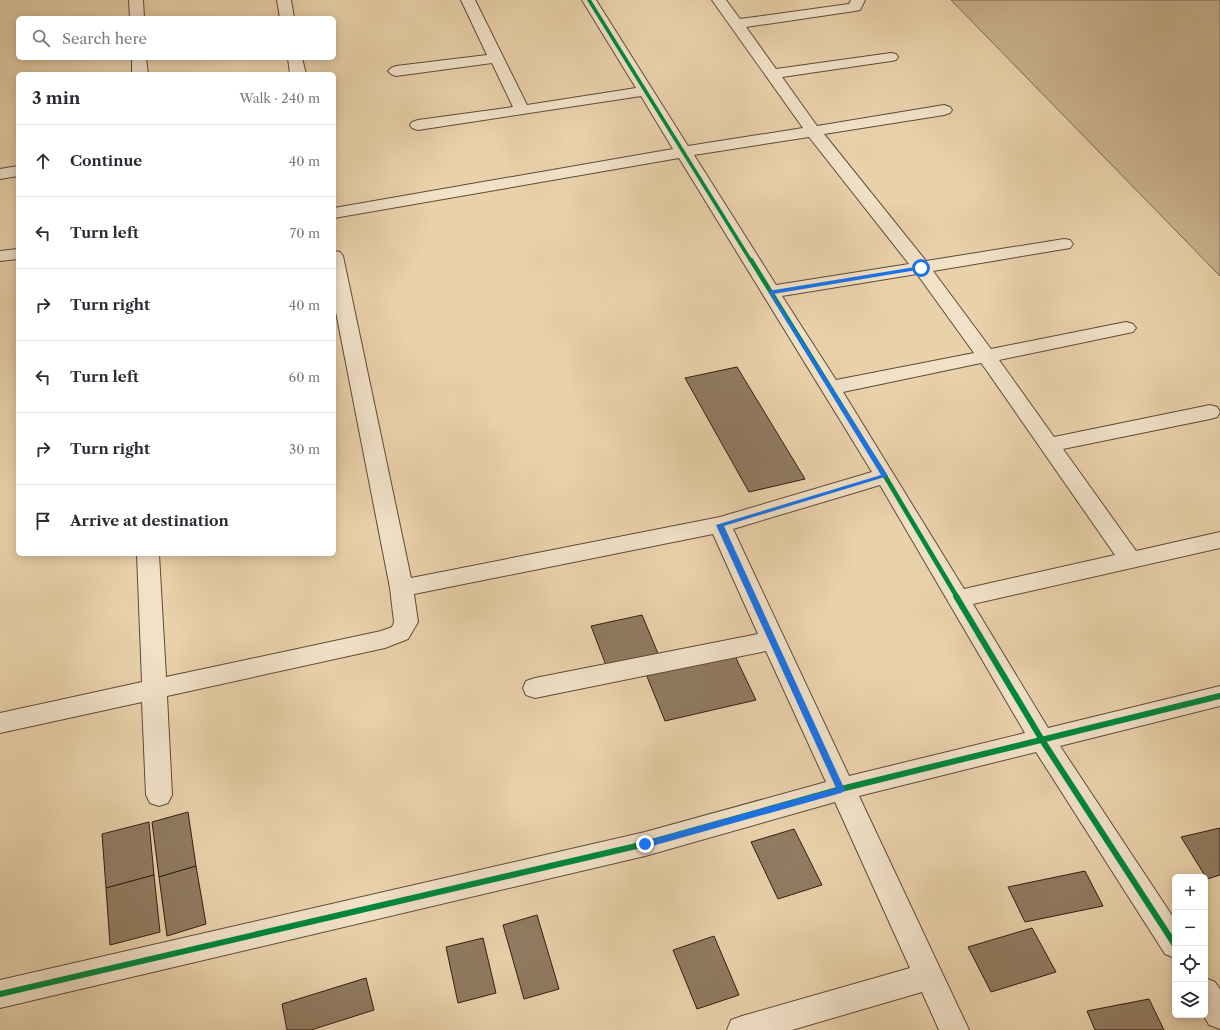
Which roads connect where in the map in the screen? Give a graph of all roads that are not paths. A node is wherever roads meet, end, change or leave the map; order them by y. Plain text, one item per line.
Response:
1 (136, 0) edge
2 (284, 0) edge
3 (468, 0) edge
4 (588, 0) edge
5 (719, 0) edge
6 (858, 0) edge
7 (137, 16) edge
8 (287, 16) edge
9 (736, 24) junction
10 (891, 57) dead end
11 (497, 58) junction
12 (139, 60) edge
13 (295, 60) edge
14 (396, 71) dead end
15 (140, 72) edge
16 (298, 72) edge
17 (772, 74) junction
18 (644, 91) junction
19 (522, 110) junction
20 (944, 110) dead end
21 (418, 124) dead end
22 (813, 131) junction
23 (683, 152) junction
24 (16, 171) edge
25 (0, 174) edge
26 (336, 213) edge
27 (1064, 244) dead end
28 (16, 254) edge
29 (0, 256) edge
30 (336, 266) edge
31 (921, 268) junction
32 (770, 292) junction
33 (1126, 328) dead end
34 (987, 357) junction
35 (830, 388) junction
36 (1210, 412) dead end
37 (1049, 445) junction
38 (885, 476) junction
39 (720, 525) junction
40 (1220, 540) edge
41 (148, 556) edge
42 (1130, 560) junction
43 (402, 588) junction
44 (957, 599) junction
45 (773, 640) junction
46 (155, 688) junction
47 (535, 688) dead end
48 (1220, 696) edge
49 (0, 722) edge
50 (1042, 740) junction
51 (841, 790) junction
52 (159, 795) dead end
53 (1172, 941) edge
54 (930, 976) junction
55 (0, 994) edge
56 (1208, 997) edge
57 (1220, 1015) edge
58 (742, 1030) edge
59 (954, 1030) edge

1 - 7 street
2 - 8 street
3 - 11 street
4 - 18 street
5 - 9 street
6 - 9 street
9 - 17 street
10 - 17 street
11 - 14 street
11 - 19 street
12 - 15 street
13 - 16 street
17 - 22 street
18 - 19 street
18 - 23 street
19 - 21 street
20 - 22 street
22 - 23 street
22 - 31 street
23 - 26 street
23 - 32 street
24 - 25 street
27 - 31 street
28 - 29 street
30 - 43 street
31 - 32 street
31 - 34 street
32 - 35 street
33 - 34 street
34 - 35 street
34 - 37 street
35 - 38 street
36 - 37 street
37 - 42 street
38 - 39 street
38 - 44 street
39 - 43 street
39 - 45 street
40 - 42 street
41 - 46 street
42 - 44 street
43 - 46 street
44 - 50 street
45 - 47 street
45 - 51 street
46 - 49 street
46 - 52 street
48 - 50 street
50 - 51 street
50 - 53 street
51 - 54 street
51 - 55 street
54 - 58 street
54 - 59 street
56 - 57 street

